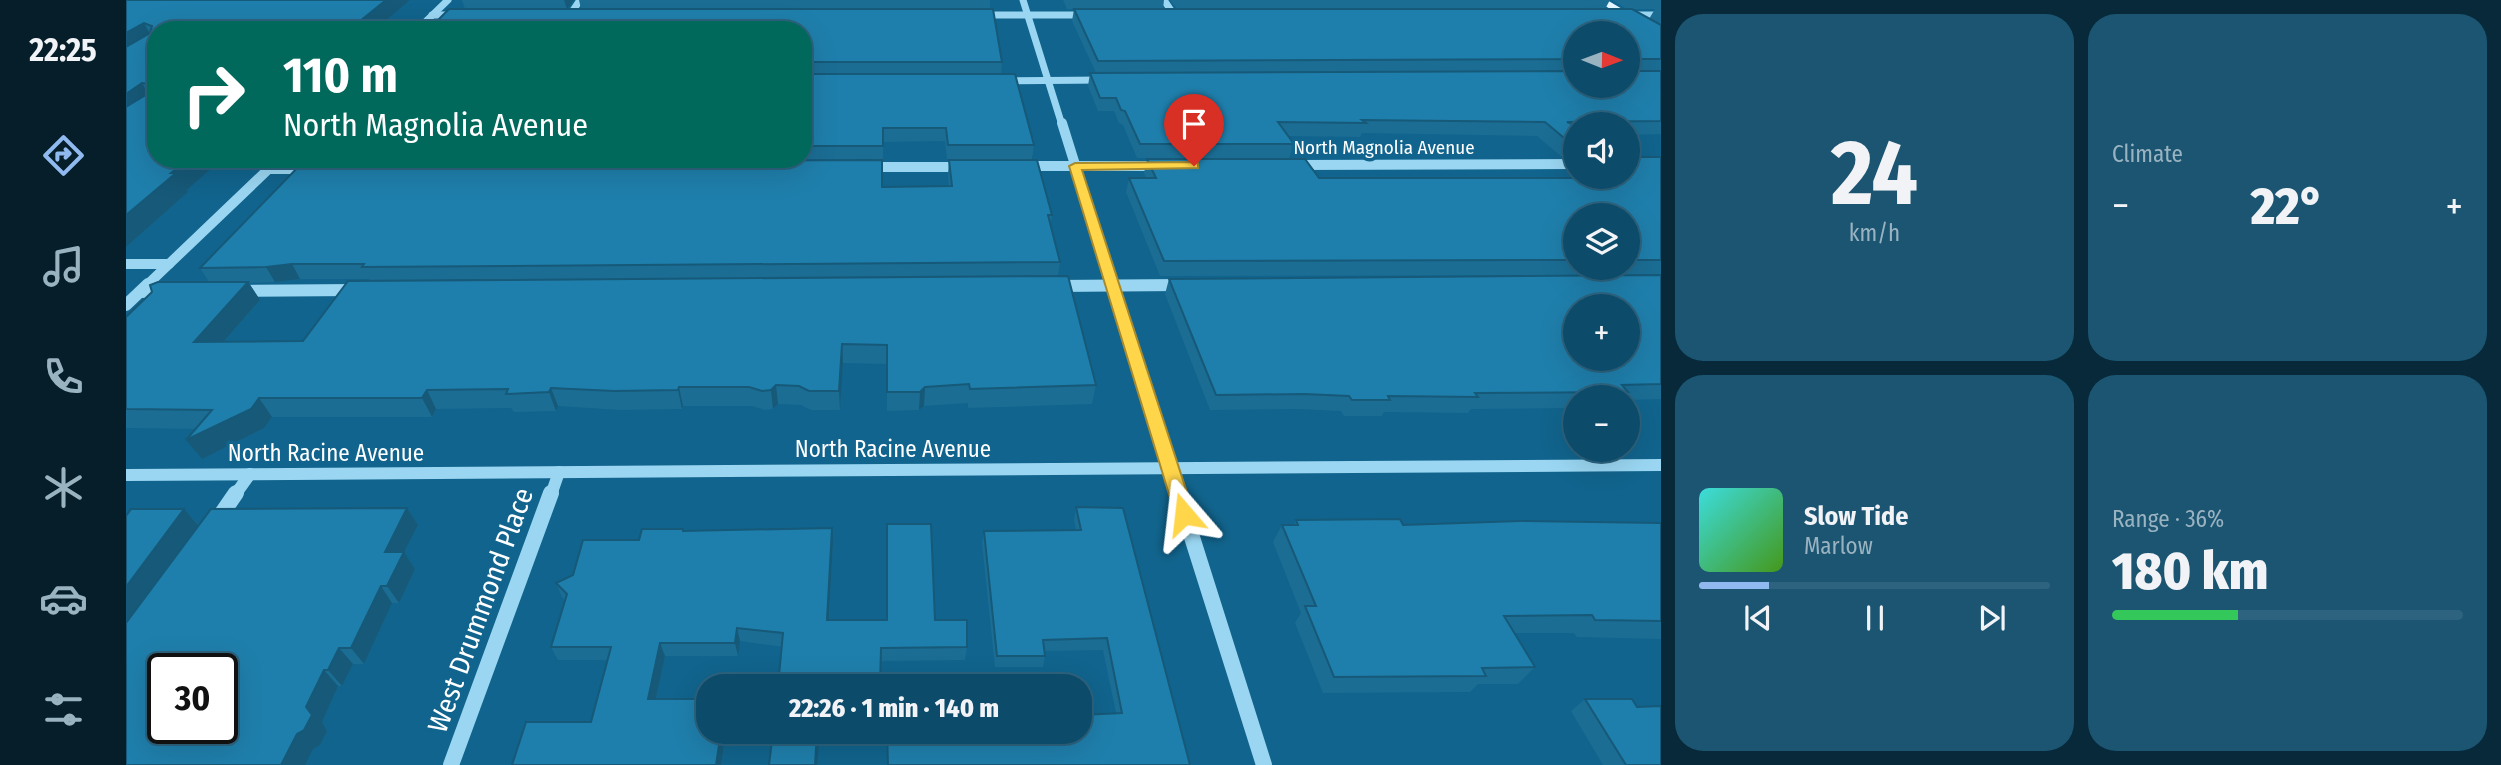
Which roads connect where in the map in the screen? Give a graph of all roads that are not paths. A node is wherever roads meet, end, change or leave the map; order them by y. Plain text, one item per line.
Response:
1 (448, 0) edge
2 (580, 0) edge
3 (1023, 0) edge
4 (1164, 0) edge
5 (1600, 0) edge
6 (432, 15) junction
7 (469, 15) edge
8 (558, 15) edge
9 (570, 15) junction
10 (583, 15) edge
11 (976, 15) edge
12 (1028, 15) junction
13 (1095, 15) edge
14 (1161, 15) edge
15 (1174, 15) junction
16 (1188, 15) edge
17 (1612, 15) edge
18 (1625, 15) junction
19 (1661, 15) edge
20 (426, 21) edge
21 (1661, 36) edge
22 (993, 80) edge
23 (1049, 80) junction
24 (1107, 80) edge
25 (1563, 164) edge
26 (1289, 165) edge
27 (1015, 166) edge
28 (1075, 166) junction
29 (1166, 166) edge
30 (862, 167) edge
31 (973, 167) edge
32 (269, 169) joint
33 (321, 169) edge
34 (126, 264) edge
35 (169, 264) junction
36 (1200, 285) edge
37 (1045, 286) edge
38 (1113, 286) junction
39 (370, 290) edge
40 (177, 291) edge
41 (232, 291) edge
42 (140, 292) junction
43 (126, 305) edge
44 (1661, 466) edge
45 (1170, 468) junction
46 (559, 472) junction
47 (250, 474) junction
48 (126, 475) edge
49 (210, 530) edge
50 (452, 765) edge
51 (1264, 765) edge

1 - 6 street
2 - 9 street
3 - 12 street
4 - 15 street
5 - 18 main road
6 - 7 street
6 - 20 street
8 - 9 street
9 - 10 street
11 - 12 street
12 - 13 street
12 - 23 street
14 - 15 street
15 - 16 street
17 - 18 street
18 - 19 street
18 - 21 main road
22 - 23 street
23 - 24 street
23 - 28 street
25 - 26 street, North Magnolia Avenue
27 - 28 street
28 - 29 street
28 - 38 street
30 - 31 street
32 - 33 street
32 - 35 street
34 - 35 street
35 - 42 street
36 - 38 lane
37 - 38 lane
38 - 45 street
39 - 41 lane
40 - 42 lane
42 - 43 street
44 - 45 street, North Racine Avenue
45 - 46 street, North Racine Avenue
45 - 51 street
46 - 47 street, North Racine Avenue
46 - 50 street, West Drummond Place
47 - 48 street, North Racine Avenue
47 - 49 street

